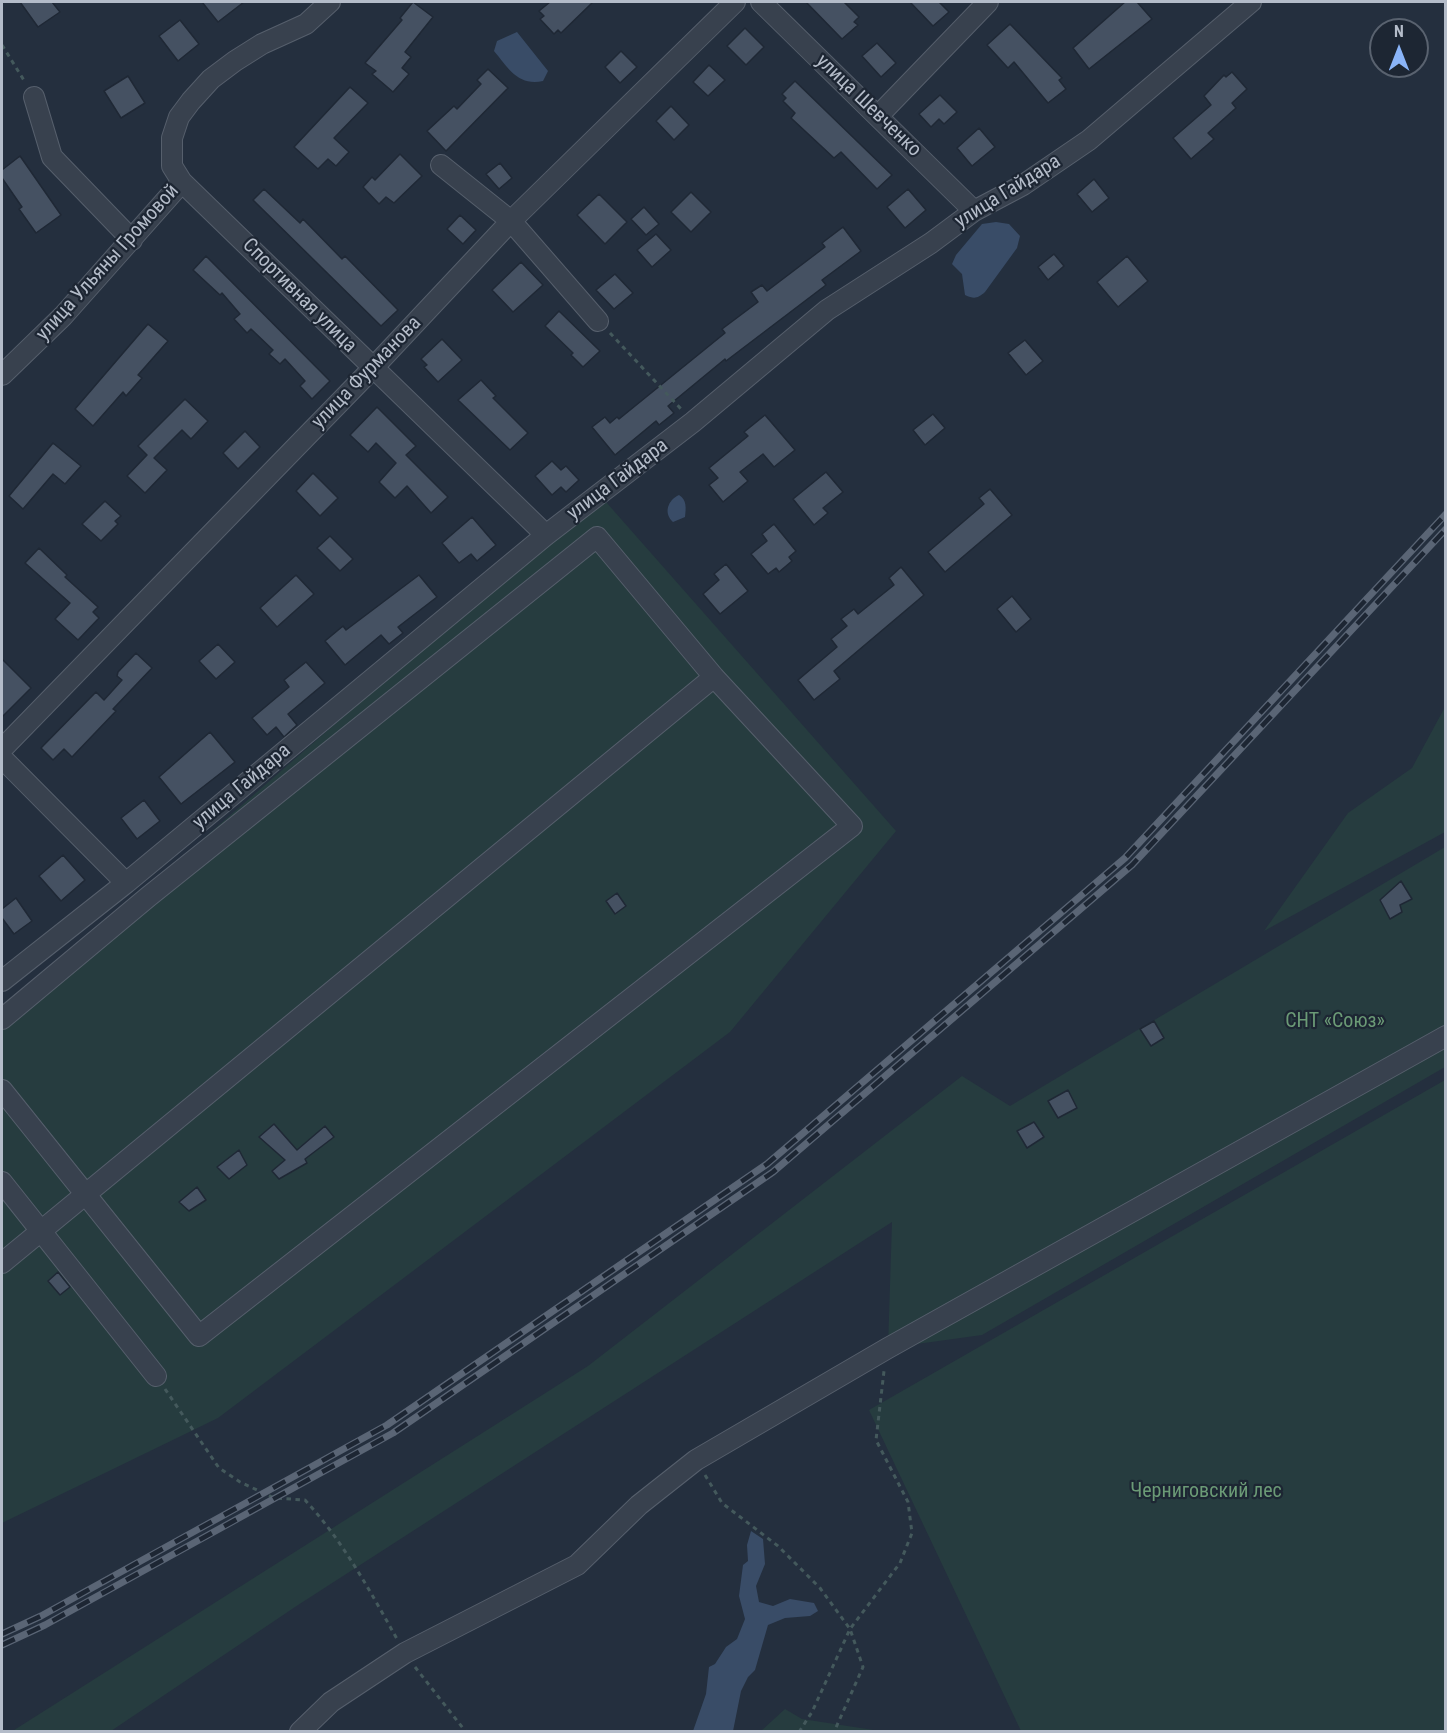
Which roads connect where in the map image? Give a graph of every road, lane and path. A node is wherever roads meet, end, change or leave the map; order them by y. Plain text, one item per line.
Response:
1 (330, 2) edge
2 (735, 2) edge
3 (761, 2) edge
4 (988, 2) edge
5 (1251, 2) edge
6 (2, 45) edge
7 (34, 97) joint
8 (879, 115) junction
9 (441, 165) dead end
10 (182, 182) junction
11 (974, 211) junction
12 (511, 221) junction
13 (132, 240) junction
14 (598, 321) joint
15 (372, 369) junction
16 (2, 375) edge
17 (693, 422) junction
18 (546, 535) junction
19 (714, 677) junction
20 (2, 749) edge
21 (2, 758) edge
22 (126, 883) junction
23 (2, 981) edge
24 (2, 1019) edge
25 (1446, 1036) edge
26 (2, 1090) edge
27 (2, 1182) edge
28 (84, 1194) junction
29 (41, 1230) junction
30 (2, 1263) edge
31 (888, 1348) junction
32 (156, 1376) joint
33 (696, 1460) junction
34 (850, 1629) junction
35 (405, 1653) junction
36 (300, 1731) edge
37 (466, 1731) edge
38 (799, 1731) edge
39 (834, 1731) edge

1 - 10 street, улица Ульяны Громовой
2 - 12 street, улица Фурманова
3 - 8 street, улица Шевченко
4 - 8 street
5 - 11 street, улица Гайдара
6 - 7 path
7 - 13 street
8 - 11 street, улица Шевченко
9 - 12 street
10 - 13 street, улица Ульяны Громовой
10 - 15 street, Спортивная улица
11 - 17 street, улица Гайдара
12 - 14 street
12 - 15 street, улица Фурманова
13 - 16 street, улица Ульяны Громовой
14 - 17 path
15 - 18 street, Спортивная улица
15 - 20 street, улица Фурманова
17 - 18 street, улица Гайдара
18 - 22 street, улица Гайдара
19 - 24 street
19 - 28 street
19 - 28 street
21 - 22 street
22 - 23 street, улица Гайдара
25 - 31 street
26 - 28 street
27 - 29 street
28 - 29 street
29 - 30 street
29 - 32 street
31 - 33 street
31 - 34 path
32 - 35 path
33 - 34 path
33 - 35 street
34 - 38 path
34 - 39 path
35 - 36 street
35 - 37 path

